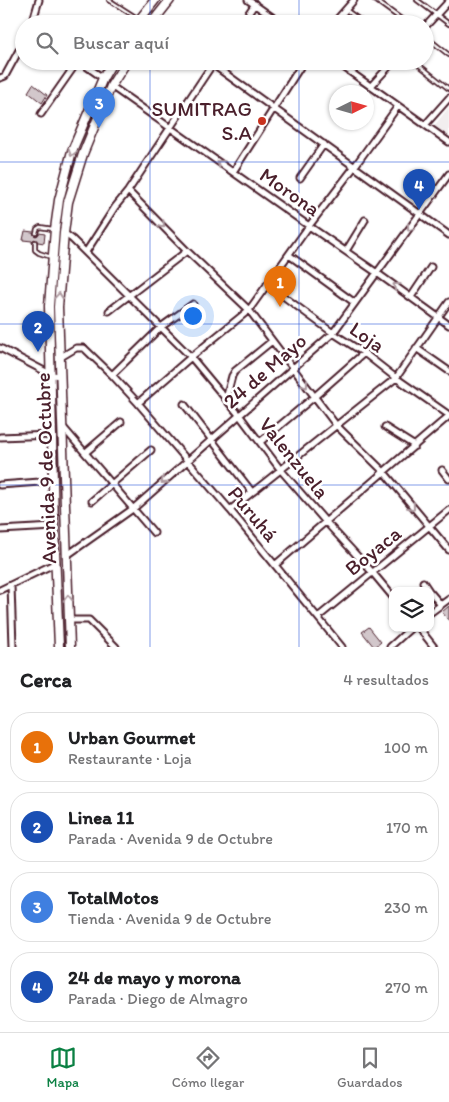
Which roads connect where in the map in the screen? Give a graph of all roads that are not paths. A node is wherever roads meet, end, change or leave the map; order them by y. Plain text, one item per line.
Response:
1 (39, 0) edge
2 (109, 0) edge
3 (155, 0) edge
4 (170, 0) edge
5 (248, 0) edge
6 (354, 0) edge
7 (375, 0) edge
8 (417, 0) edge
9 (449, 1) edge
10 (255, 4) junction
11 (346, 10) junction
12 (35, 15) edge
13 (128, 15) edge
14 (143, 15) edge
15 (159, 15) edge
16 (247, 15) edge
17 (270, 15) edge
18 (341, 15) edge
19 (353, 15) edge
20 (396, 15) edge
21 (436, 15) junction
22 (449, 24) edge
23 (434, 43) edge
24 (449, 55) edge
25 (15, 58) edge
26 (72, 70) edge
27 (91, 70) edge
28 (108, 70) edge
29 (121, 70) edge
30 (206, 70) edge
31 (222, 70) edge
32 (298, 70) edge
33 (349, 70) edge
34 (386, 70) edge
35 (425, 70) edge
36 (0, 78) edge
37 (103, 78) junction
38 (370, 85) edge
39 (372, 85) edge
40 (111, 86) junction
41 (374, 88) edge
42 (449, 89) edge
43 (449, 98) edge
44 (398, 106) junction
45 (274, 109) junction
46 (41, 114) dead end
47 (424, 125) junction
48 (170, 126) junction
49 (449, 142) edge
50 (324, 144) junction
51 (355, 166) junction
52 (233, 172) junction
53 (449, 174) edge
54 (300, 178) dead end
55 (128, 191) junction
56 (420, 215) junction
57 (366, 220) dead end
58 (309, 226) junction
59 (55, 229) junction
60 (36, 233) dead end
61 (64, 233) junction
62 (449, 236) edge
63 (35, 242) dead end
64 (187, 251) junction
65 (346, 251) junction
66 (86, 252) junction
67 (289, 255) junction
68 (53, 257) junction
69 (431, 267) dead end
70 (378, 272) junction
71 (267, 284) junction
72 (130, 296) junction
73 (411, 297) junction
74 (449, 302) edge
75 (355, 303) junction
76 (193, 304) dead end
77 (249, 310) junction
78 (109, 312) dead end
79 (438, 318) junction
80 (449, 325) edge
81 (161, 327) junction
82 (333, 333) junction
83 (272, 341) junction
84 (416, 348) junction
85 (0, 349) edge
86 (364, 353) junction
87 (61, 357) junction
88 (191, 357) junction
89 (293, 369) junction
90 (449, 371) edge
91 (52, 374) junction
92 (112, 375) junction
93 (61, 376) junction
94 (396, 378) junction
95 (314, 397) junction
96 (226, 399) junction
97 (138, 403) junction
98 (184, 404) dead end
99 (240, 416) junction
100 (449, 416) edge
101 (121, 422) dead end
102 (62, 426) junction
103 (336, 426) junction
104 (385, 427) dead end
105 (52, 435) junction
106 (0, 437) edge
107 (213, 439) junction
108 (260, 442) junction
109 (415, 446) junction
110 (151, 450) dead end
111 (86, 452) junction
112 (186, 461) junction
113 (280, 469) junction
114 (442, 470) dead end
115 (384, 472) junction
116 (449, 479) edge
117 (53, 481) junction
118 (112, 483) junction
119 (0, 485) edge
120 (252, 492) junction
121 (92, 500) dead end
122 (134, 508) junction
123 (230, 510) junction
124 (449, 510) edge
125 (325, 521) junction
126 (429, 526) junction
127 (54, 527) junction
128 (0, 530) edge
129 (154, 533) dead end
130 (449, 550) edge
131 (66, 556) junction
132 (56, 563) junction
133 (275, 565) junction
134 (372, 572) junction
135 (423, 582) dead end
136 (11, 585) junction
137 (427, 587) edge
138 (0, 590) edge
139 (389, 592) edge
140 (434, 597) edge
141 (449, 599) edge
142 (440, 605) junction
143 (434, 610) edge
144 (318, 617) junction
145 (69, 620) junction
146 (407, 632) edge
147 (422, 632) edge
148 (13, 647) edge
149 (60, 647) edge
150 (70, 647) edge
151 (116, 647) edge
152 (342, 647) edge
153 (390, 647) edge
154 (434, 647) edge

1 - 12 street
2 - 13 lane
3 - 14 main road
4 - 15 main road
5 - 10 street
6 - 11 street
7 - 20 lane
8 - 21 lane
9 - 21 street
10 - 16 street
10 - 17 street
11 - 18 street
11 - 19 lane
21 - 22 lane
23 - 24 lane
25 - 36 street
26 - 46 street
27 - 37 street
28 - 37 main road, Avenida 9 de Octubre
29 - 40 main road, Avenida 9 de Octubre
30 - 48 street
31 - 45 street
32 - 45 street
33 - 38 street
34 - 39 street
35 - 42 lane
37 -> 59 main road, Avenida 9 de Octubre
40 - 48 street, Morona
40 - 61 main road, Avenida 9 de Octubre
41 - 44 street
43 - 47 street
44 - 47 street
44 - 51 street
45 - 50 street
45 - 52 street
47 - 49 street
52 -> 48 street, Morona
48 - 55 street
50 - 51 street
50 - 54 street
51 - 56 street
51 - 58 street
52 - 58 street, Morona
53 - 56 street, 24 de Mayo
55 -> 64 street
55 - 66 street
56 - 62 street
56 -> 70 street, 24 de Mayo
57 - 65 street
58 - 65 street, Morona
58 - 67 street
59 - 60 lane
59 - 68 main road, Avenida 9 de Octubre
61 - 66 street, Valenzuela
87 -> 61 main road, Avenida 9 de Octubre
63 - 68 lane
64 - 72 street
64 - 77 street
65 - 70 street, Morona
66 - 72 street, Valenzuela
67 - 71 street
67 - 75 street
68 - 91 main road, Avenida 9 de Octubre
69 - 73 street
73 -> 70 street, Morona
70 - 75 street, 24 de Mayo
71 - 77 street
71 - 82 street, Loja
72 - 78 street
72 - 81 street, Valenzuela
73 - 79 street, Morona
74 - 79 street
75 - 82 street, 24 de Mayo
76 - 81 street
77 - 83 street
77 - 88 street
79 - 80 street, Morona
79 - 84 street
81 - 88 street, Valenzuela
81 - 92 street
82 - 86 street, Loja
82 - 89 street, 24 de Mayo
83 - 89 street
83 - 96 street
84 - 90 street
84 - 94 street
85 - 91 street
86 - 94 street, Loja
86 - 95 street
87 - 92 street, Puruhá
87 - 93 main road, Avenida 9 de Octubre
88 - 96 street, Valenzuela
88 - 97 street
89 -> 95 street
89 - 99 street, 24 de Mayo
91 - 93 street
91 - 105 main road, Avenida 9 de Octubre
92 - 97 street, Puruhá
93 - 102 main road, Avenida 9 de Octubre
94 - 100 street, Loja
94 - 103 street
95 - 103 street
95 - 108 street
96 - 99 street, Valenzuela
97 - 112 street, Puruhá
98 - 107 street
99 - 107 street, 24 de Mayo
99 - 108 street, Valenzuela
100 - 109 street
101 - 111 street
102 - 111 street
102 - 131 main road, Avenida 9 de Octubre
103 - 113 street
103 - 115 street
104 - 109 street
105 - 106 street
105 - 117 main road, Avenida 9 de Octubre
107 - 112 street, 24 de Mayo
107 - 120 street
108 - 113 street, Valenzuela
109 - 115 street
110 - 118 street
111 - 118 street
112 -> 122 street, 24 de Mayo
112 - 123 street, Puruhá
113 - 120 street
113 - 125 street, Valenzuela
114 - 116 street
115 - 125 street
115 -> 126 street
117 - 119 street
117 - 127 main road, Avenida 9 de Octubre
118 - 121 street
118 - 122 street
120 - 123 street
122 - 129 street
122 - 131 street, 24 de Mayo
123 - 133 street, Puruhá
124 - 126 street, Boyaca
125 - 133 street
125 - 134 street, Valenzuela
126 - 130 street
126 - 134 street, Boyaca
127 - 128 street
127 - 132 main road, Avenida 9 de Octubre
145 -> 131 main road, Avenida 9 de Octubre
132 - 136 street
132 - 149 main road, Avenida 9 de Octubre
133 - 144 street, Puruhá
134 - 139 street, Valenzuela
134 - 144 street, Boyaca
135 - 137 street
136 - 138 street
136 - 148 street
140 - 142 street
141 - 142 street
142 - 143 street
144 - 152 street, Puruhá
145 - 150 main road, Avenida 9 de Octubre
145 - 151 street
146 - 153 street
147 - 154 street

